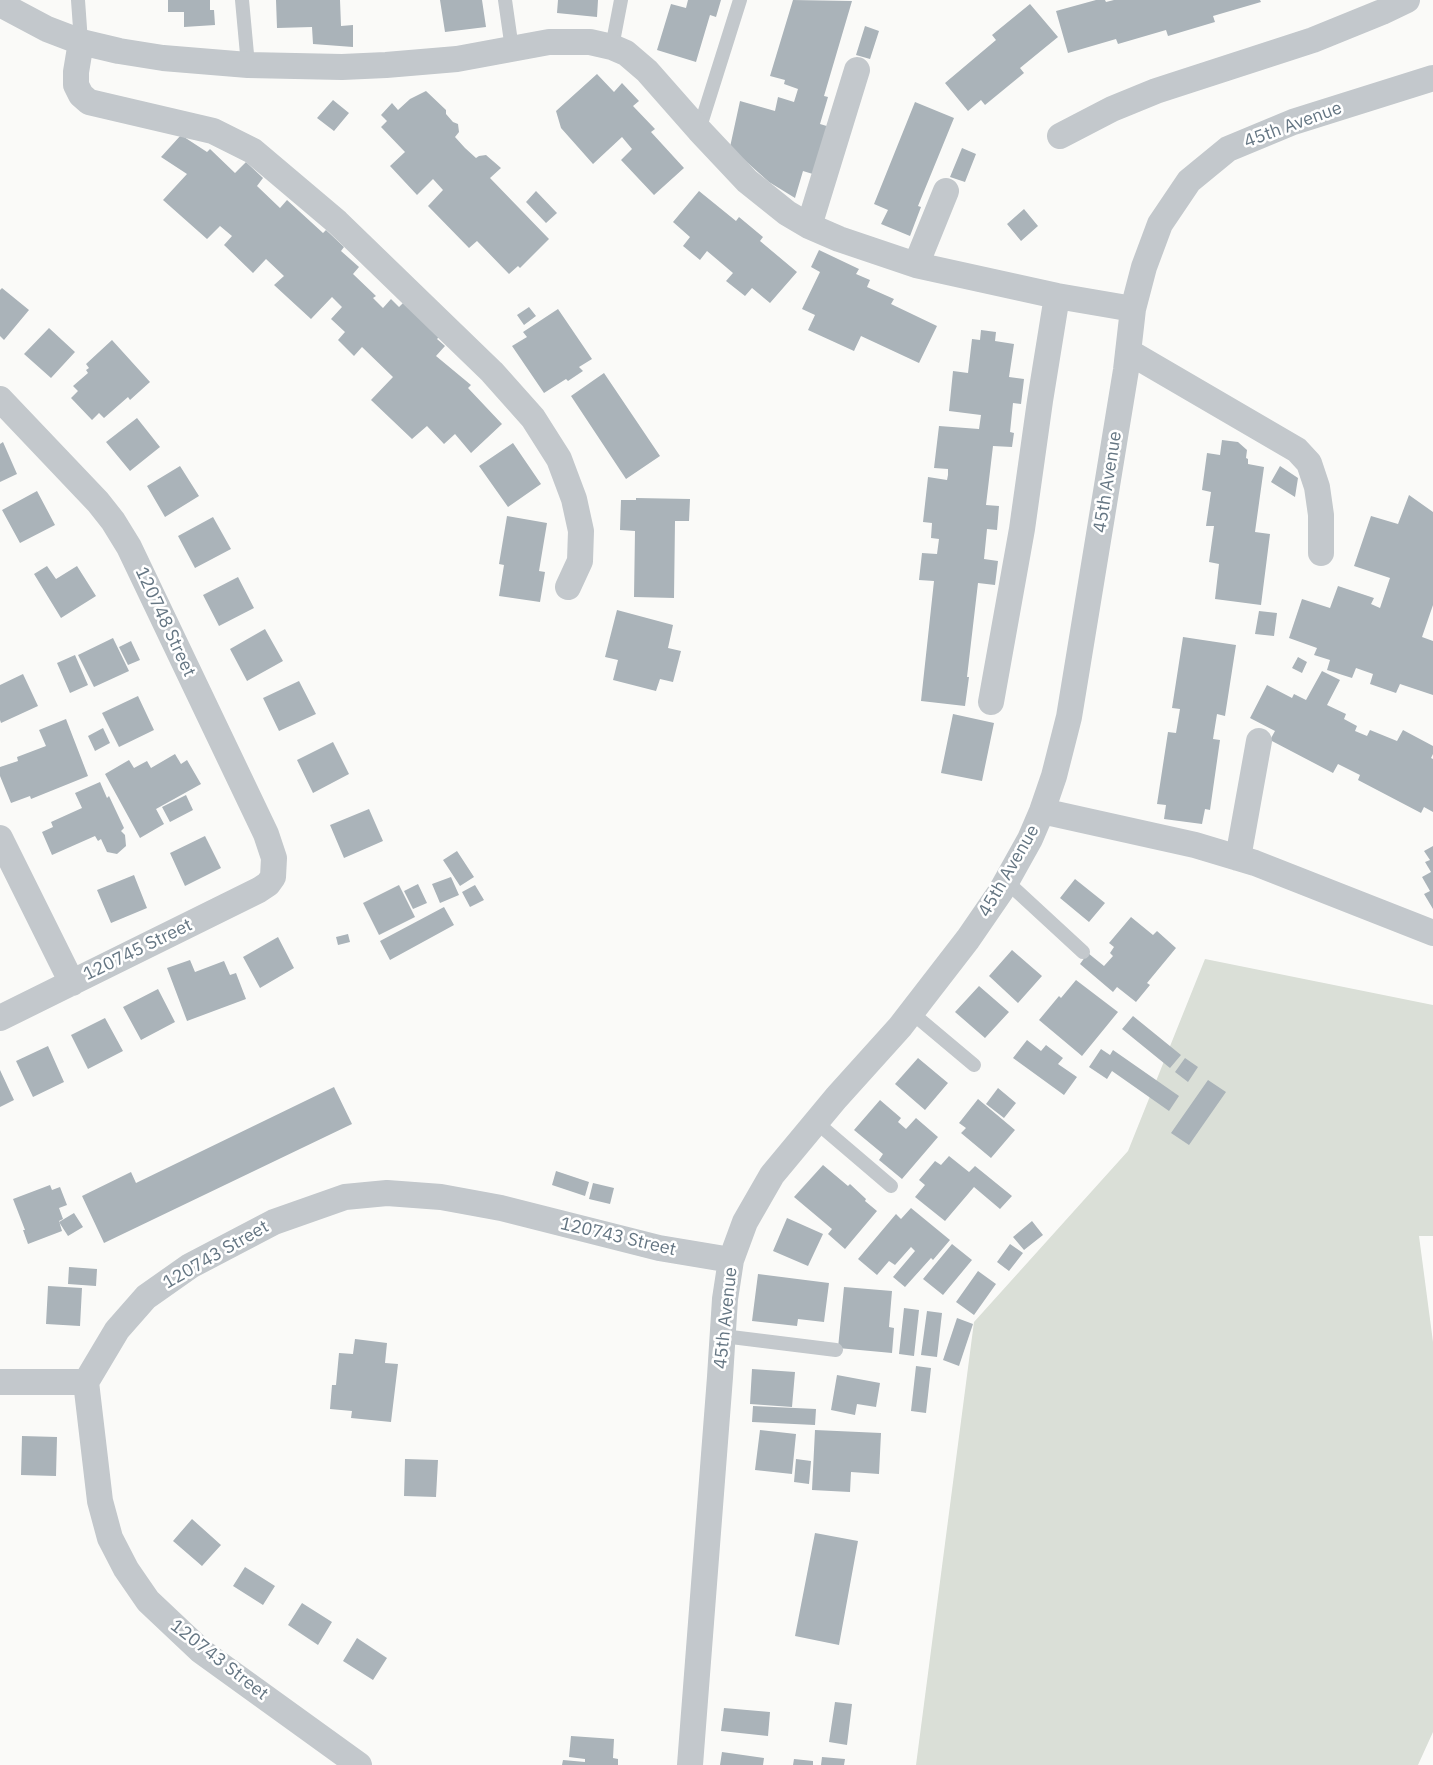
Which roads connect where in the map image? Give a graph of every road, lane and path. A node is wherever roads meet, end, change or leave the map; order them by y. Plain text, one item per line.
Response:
1 (78, 0) edge
2 (242, 0) edge
3 (505, 0) edge
4 (621, 0) edge
5 (740, 0) edge
6 (1407, 0) edge
7 (0, 4) edge
8 (81, 42) junction
9 (612, 47) junction
10 (512, 49) junction
11 (248, 66) junction
12 (857, 70) dead end
13 (1433, 78) edge
14 (699, 130) junction
15 (1060, 136) dead end
16 (946, 191) dead end
17 (809, 226) junction
18 (916, 265) junction
19 (1057, 296) junction
20 (1134, 309) junction
21 (1128, 352) junction
22 (0, 399) edge
23 (1321, 553) dead end
24 (568, 587) dead end
25 (991, 702) dead end
26 (1258, 740) dead end
27 (1042, 811) junction
28 (0, 838) edge
29 (1238, 858) junction
30 (273, 877) joint
31 (1006, 881) junction
32 (1433, 933) edge
33 (1083, 952) dead end
34 (72, 983) junction
35 (912, 1013) junction
36 (0, 1018) edge
37 (974, 1065) dead end
38 (816, 1122) junction
39 (891, 1186) dead end
40 (731, 1260) junction
41 (722, 1336) junction
42 (836, 1350) dead end
43 (0, 1382) edge
44 (86, 1382) junction
45 (359, 1765) edge
46 (690, 1765) edge

1 - 8 lane
2 - 11 lane
3 - 10 lane
4 - 9 lane
5 - 14 lane
6 - 15 street
7 - 8 street
8 - 11 street
8 - 24 street
9 - 10 street
9 - 14 street
10 - 11 street
12 - 17 street
13 - 20 street, 45th Avenue
14 - 17 street
16 - 18 street
17 - 18 street
18 - 19 street
19 - 20 street
19 - 25 street
20 - 21 street, 45th Avenue
21 - 23 street
21 - 27 street, 45th Avenue
22 - 30 street, 120748 Street
26 - 29 street
27 - 29 street
27 - 31 street, 45th Avenue
28 - 34 street
29 - 32 street
30 - 34 street, 120745 Street
31 - 33 lane
31 - 35 street, 45th Avenue
34 - 36 street, 120745 Street
35 - 37 lane
35 - 38 street, 45th Avenue
38 - 39 lane
38 - 40 street, 45th Avenue
40 - 41 street, 45th Avenue
40 - 44 street, 120743 Street
41 - 42 lane
41 - 46 street, 45th Avenue
43 - 44 street
44 - 45 street, 120743 Street

